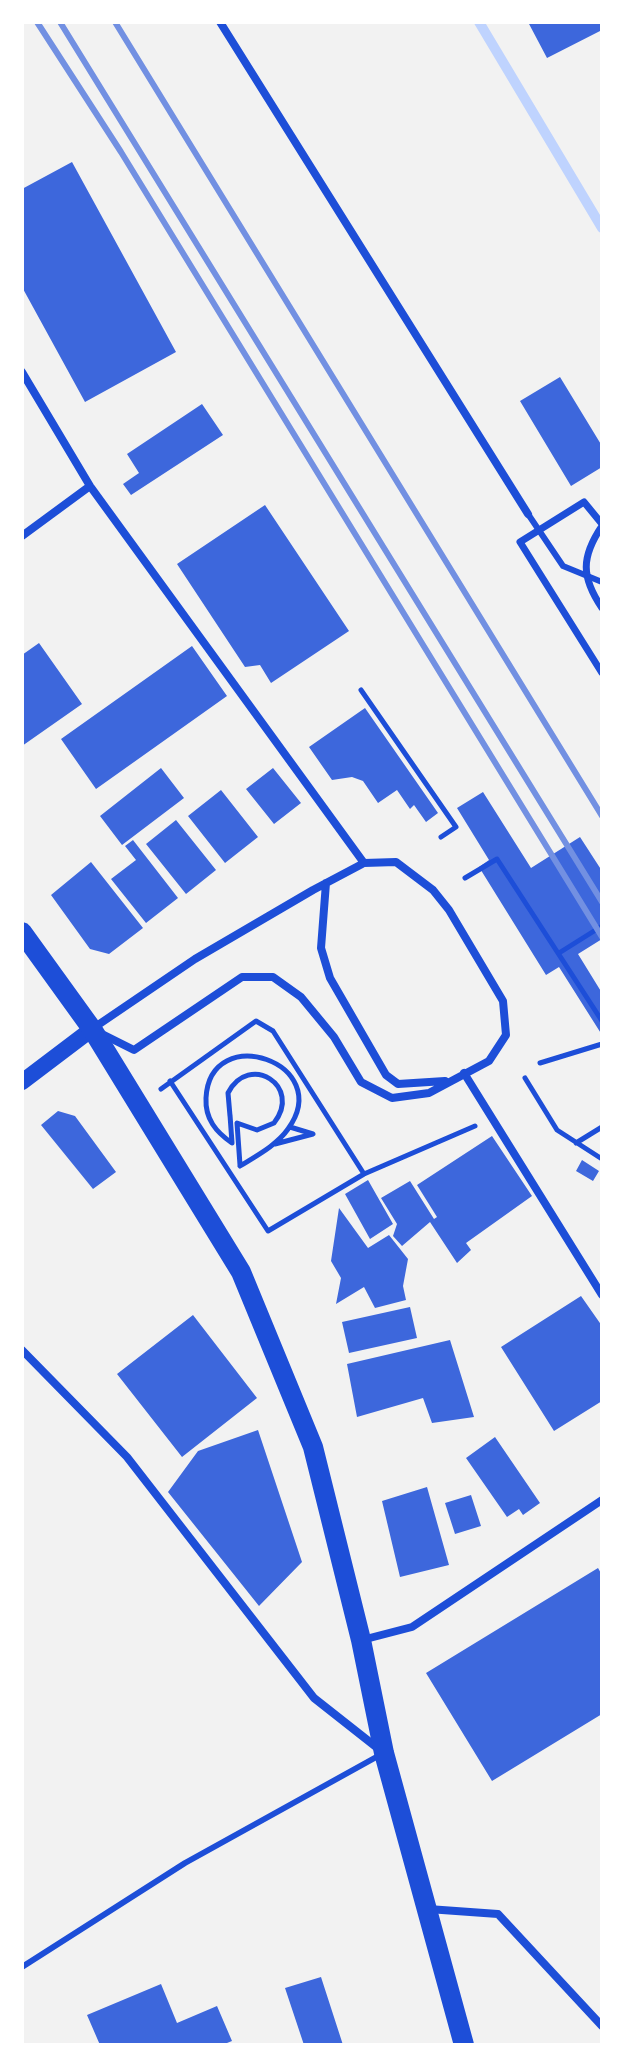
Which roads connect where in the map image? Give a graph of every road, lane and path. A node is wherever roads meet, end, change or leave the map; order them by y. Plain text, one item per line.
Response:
1 (220, 22) edge
2 (22, 372) edge
3 (90, 486) junction
4 (528, 514) joint
5 (602, 525) edge
6 (539, 530) junction
7 (22, 536) edge
8 (587, 576) junction
9 (602, 582) edge
10 (602, 608) edge
11 (602, 673) edge
12 (361, 690) dead end
13 (441, 837) dead end
14 (364, 863) junction
15 (465, 878) dead end
16 (326, 883) junction
17 (602, 926) edge
18 (22, 932) edge
19 (559, 953) junction
20 (602, 1021) edge
21 (92, 1029) junction
22 (602, 1044) edge
23 (540, 1063) dead end
24 (299, 1068) junction
25 (464, 1073) junction
26 (289, 1074) junction
27 (525, 1078) dead end
28 (170, 1081) junction
29 (450, 1081) junction
30 (22, 1082) edge
31 (161, 1089) dead end
32 (492, 1118) junction
33 (290, 1127) junction
34 (602, 1127) edge
35 (576, 1143) junction
36 (271, 1145) junction
37 (600, 1156) edge
38 (364, 1174) junction
39 (602, 1295) edge
40 (22, 1350) edge
41 (602, 1500) edge
42 (361, 1640) junction
43 (384, 1753) junction
44 (427, 1909) junction
45 (22, 1967) edge
46 (602, 2026) edge
47 (464, 2045) edge

1 - 4 street
2 - 3 street
3 - 7 street
3 - 14 street
4 - 6 lane
5 - 6 street
5 - 8 street
6 - 8 lane
6 - 11 street
8 - 9 lane
8 - 10 street
12 - 13 path
14 - 16 street
14 - 25 street
15 - 19 path
16 - 21 street
16 - 29 street
17 - 19 path
18 - 21 main road
19 - 20 path
21 - 29 street
21 - 30 main road
21 - 42 main road
22 - 23 path
24 - 26 path
24 - 28 path
24 - 38 path
25 - 29 street
25 - 32 street
26 - 33 path
26 - 36 path
27 - 35 path
28 - 31 path
28 - 38 path
32 - 38 path
32 - 39 street
33 - 36 path
33 - 36 path
34 - 35 path
35 - 37 path
40 - 43 street
41 - 42 street
42 - 43 main road
43 - 44 main road
43 - 45 lane
44 - 46 street
44 - 47 main road

